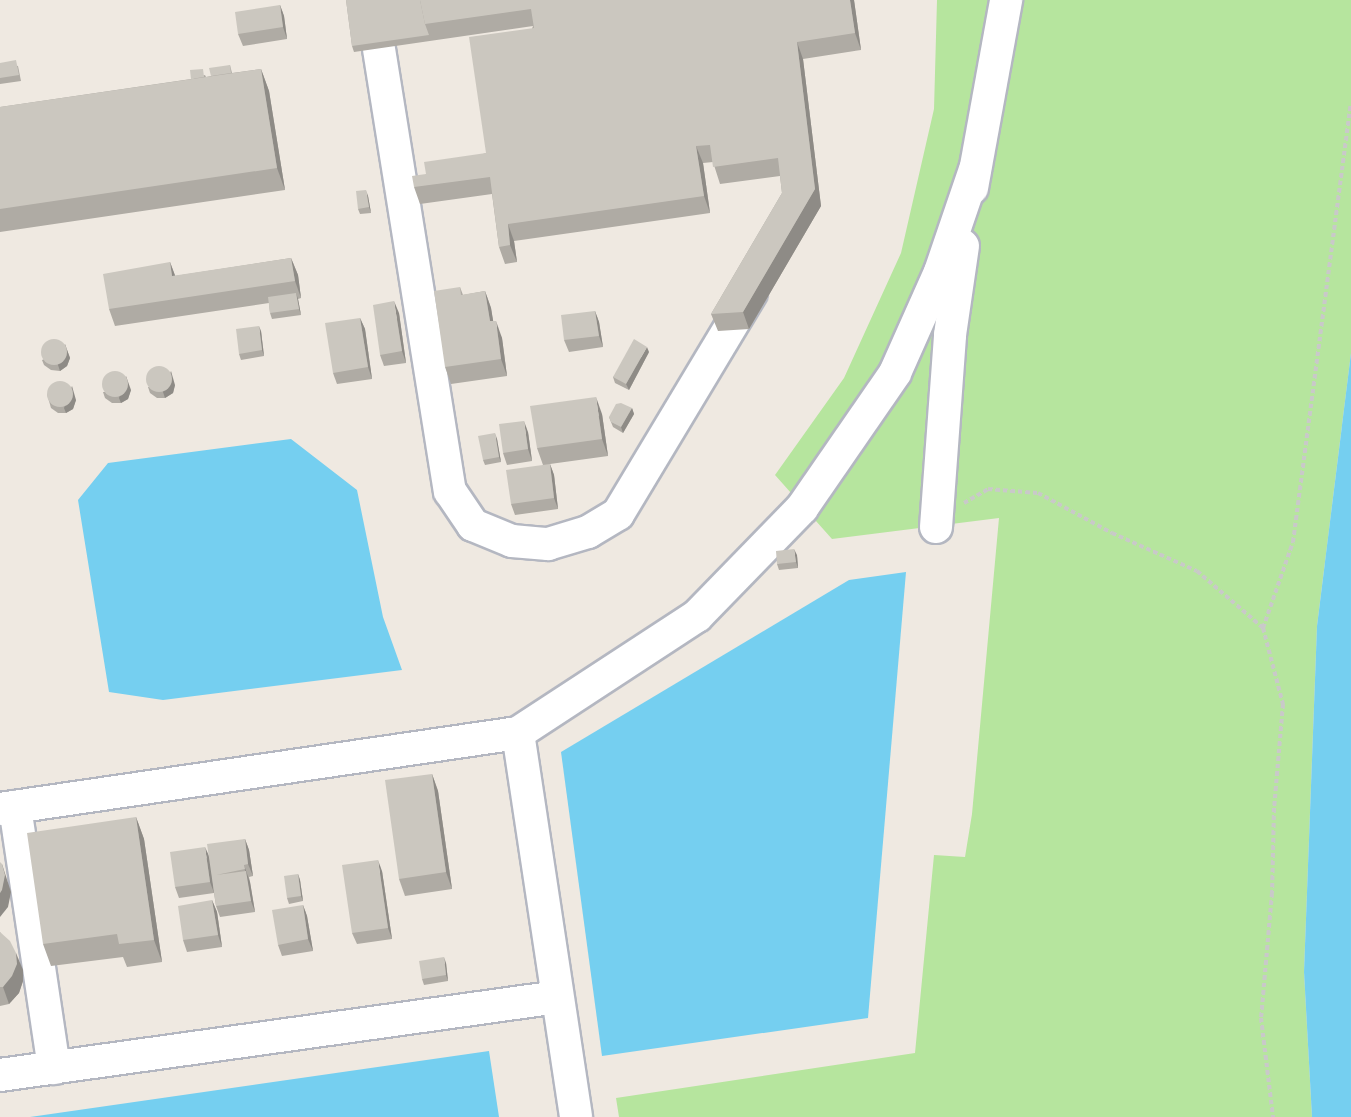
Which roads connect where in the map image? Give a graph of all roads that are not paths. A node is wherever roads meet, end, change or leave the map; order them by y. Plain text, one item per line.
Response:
1 (1006, 0) edge
2 (379, 49) edge
3 (975, 169) junction
4 (765, 269) edge
5 (937, 515) road end
6 (518, 733) junction
7 (8, 808) edge
8 (558, 997) junction
9 (54, 1068) junction
10 (0, 1075) edge
11 (576, 1117) edge

1 - 3 lane
2 - 4 lane
3 - 5 lane
3 - 6 lane
6 - 7 lane
6 - 8 lane
7 - 9 lane
8 - 9 lane
8 - 11 lane
9 - 10 lane

